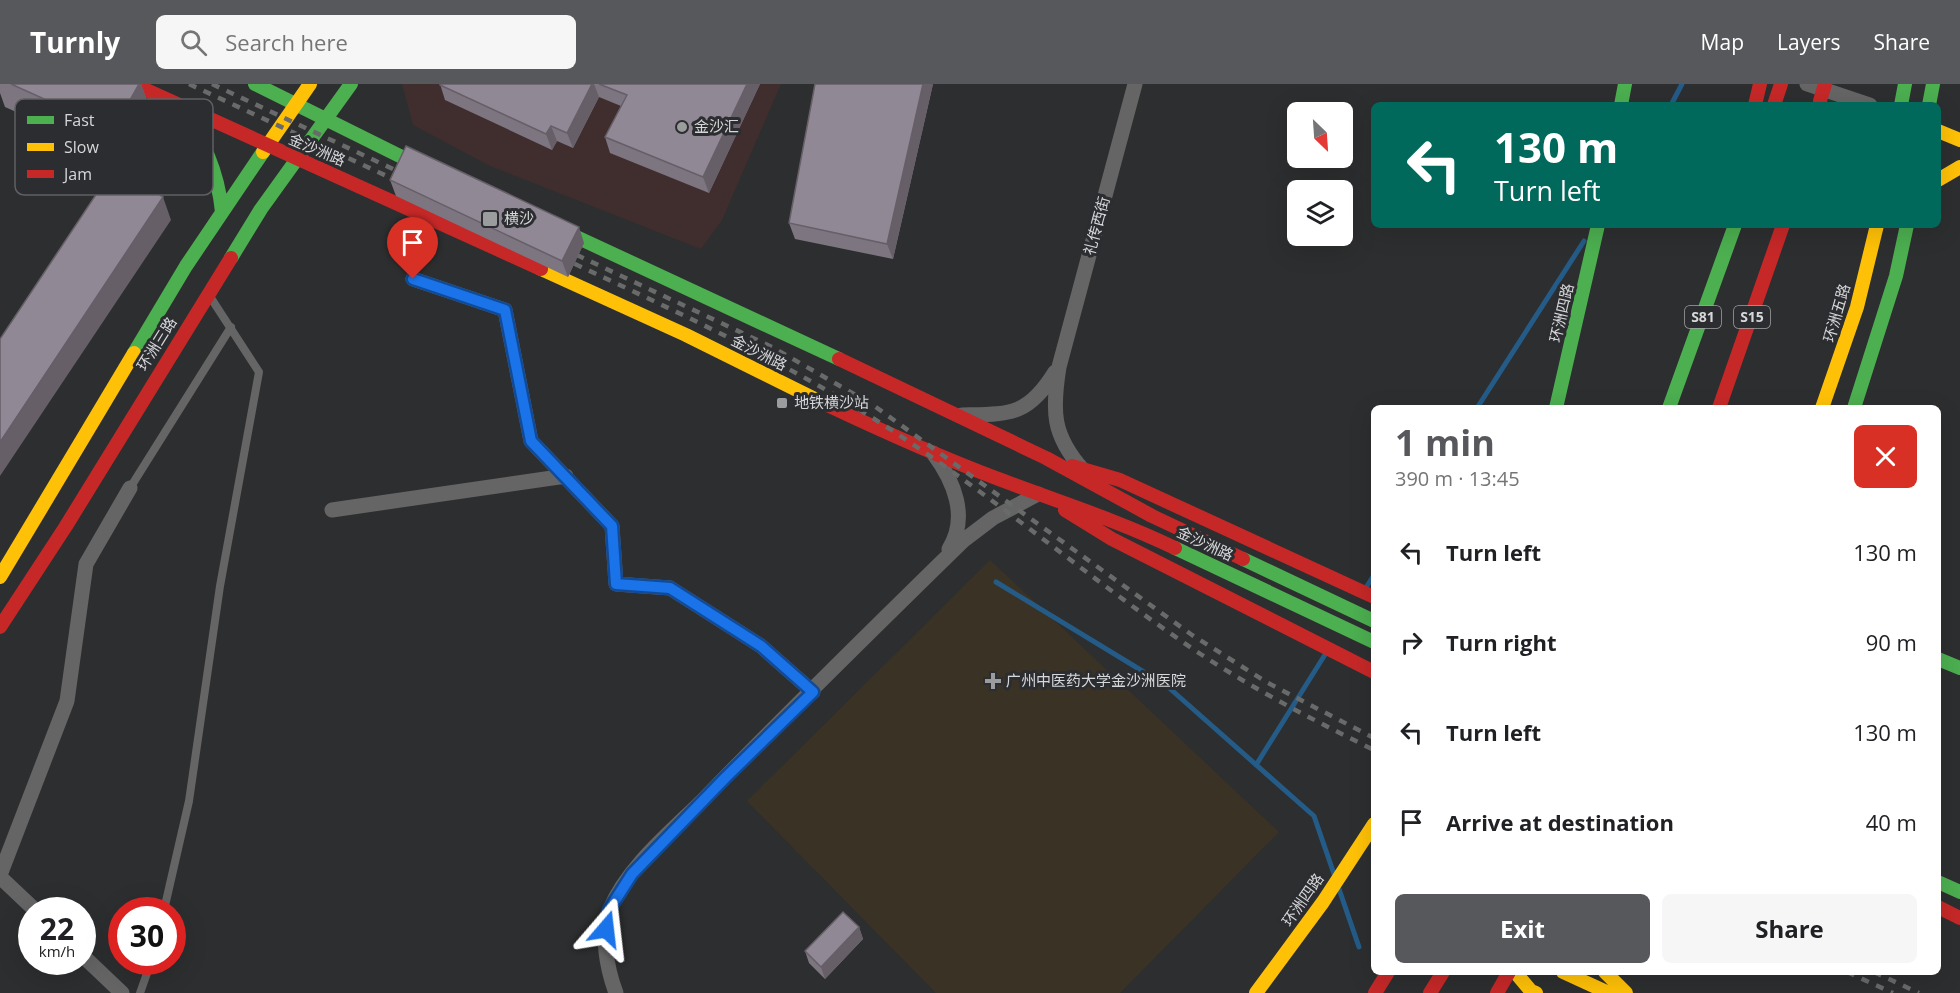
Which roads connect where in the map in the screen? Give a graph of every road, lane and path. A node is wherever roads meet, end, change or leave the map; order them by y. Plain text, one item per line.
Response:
1 (133, 84) edge
2 (255, 84) edge
3 (309, 84) edge
4 (351, 84) edge
5 (1136, 84) edge
6 (1625, 84) edge
7 (1760, 84) edge
8 (1807, 84) edge
9 (1825, 84) edge
10 (1905, 84) edge
11 (1933, 84) edge
12 (1780, 87) edge
13 (164, 99) edge
14 (1622, 102) edge
15 (1756, 102) edge
16 (1775, 102) edge
17 (1819, 102) edge
18 (1861, 102) edge
19 (1902, 102) edge
20 (1930, 102) edge
21 (295, 105) junction
22 (326, 121) junction
23 (213, 122) edge
24 (1941, 132) edge
25 (1960, 140) edge
26 (266, 146) junction
27 (297, 159) junction
28 (213, 164) edge
29 (1960, 167) edge
30 (438, 174) edge
31 (1941, 178) edge
32 (222, 212) junction
33 (546, 223) edge
34 (1597, 228) edge
35 (1725, 228) edge
36 (1734, 228) edge
37 (1782, 228) edge
38 (1876, 228) edge
39 (1906, 228) edge
40 (413, 279) dead end
41 (208, 294) junction
42 (231, 327) junction
43 (1059, 367) junction
44 (1557, 405) edge
45 (1670, 405) edge
46 (1670, 405) edge
47 (1720, 405) edge
48 (1823, 405) edge
49 (1855, 405) edge
50 (958, 415) junction
51 (933, 453) junction
52 (1046, 458) junction
53 (1081, 468) junction
54 (566, 476) junction
55 (130, 488) joint
56 (1099, 488) junction
57 (1038, 494) junction
58 (332, 510) dead end
59 (940, 563) junction
60 (0, 577) edge
61 (1371, 596) edge
62 (1371, 620) edge
63 (0, 627) edge
64 (1371, 641) edge
65 (1941, 660) edge
66 (1960, 668) edge
67 (1371, 670) edge
68 (813, 692) junction
69 (1371, 829) edge
70 (0, 876) edge
71 (1941, 883) edge
72 (1960, 892) edge
73 (22, 897) edge
74 (167, 897) edge
75 (1941, 908) edge
76 (1960, 918) edge
77 (96, 968) edge
78 (146, 975) edge
79 (1386, 975) edge
80 (1441, 975) edge
81 (1507, 975) edge
82 (1518, 975) edge
83 (1569, 975) edge
84 (1608, 975) edge
85 (1533, 989) edge
86 (122, 993) edge
87 (140, 993) edge
88 (616, 993) edge
89 (1256, 993) edge
90 (1375, 993) edge
91 (1430, 993) edge
92 (1497, 993) edge
93 (1608, 993) edge
94 (1626, 993) edge

1 - 13 main road, 金沙洲路
2 - 21 main road, 金沙洲路
3 - 21 main road, 环洲三路
4 - 22 main road, 环洲三路
5 - 43 street, 礼传西街
6 - 14 main road
7 - 15 main road
8 - 18 street
9 - 17 main road, bridge
10 - 19 main road
11 - 20 main road
12 - 16 main road
21 - 22 main road, 金沙洲路
21 - 26 main road, 环洲三路
22 - 27 main road, 环洲三路
22 - 30 main road, 金沙洲路
23 - 26 main road, 金沙洲路
24 - 25 main road
26 - 27 main road, 金沙洲路
26 - 32 main road, 环洲三路
27 - 41 main road, 环洲三路
27 - 51 main road, 金沙洲路
28 - 32 main road
29 - 31 main road
32 - 60 main road, 环洲三路
33 - 50 main road, 金沙洲路
34 - 44 main road, 环洲四路
35 - 45 main road
36 - 46 main road, S81
37 - 47 main road, S15
38 - 48 main road, 环洲五路
39 - 49 main road
40 - 54 street
41 - 42 lane
41 - 63 main road, 环洲三路
42 - 55 lane
42 - 74 lane
43 - 50 street
43 - 53 street
50 - 52 main road, 金沙洲路
51 - 57 main road, 金沙洲路
51 - 59 street
52 - 53 main road
52 - 56 main road, 金沙洲路
53 - 56 street
53 - 61 main road
54 - 58 street
54 - 68 street
55 - 70 street
56 - 62 main road, 金沙洲路
57 - 59 street
57 - 64 main road, 金沙洲路
57 - 67 main road
59 - 68 street
65 - 66 main road
68 - 88 street
69 - 89 main road, 环洲四路
70 - 73 street
71 - 72 main road
75 - 76 main road
77 - 86 street
78 - 87 lane
79 - 90 main road
80 - 91 main road
81 - 92 main road
82 - 85 main road
83 - 93 main road
84 - 94 main road

